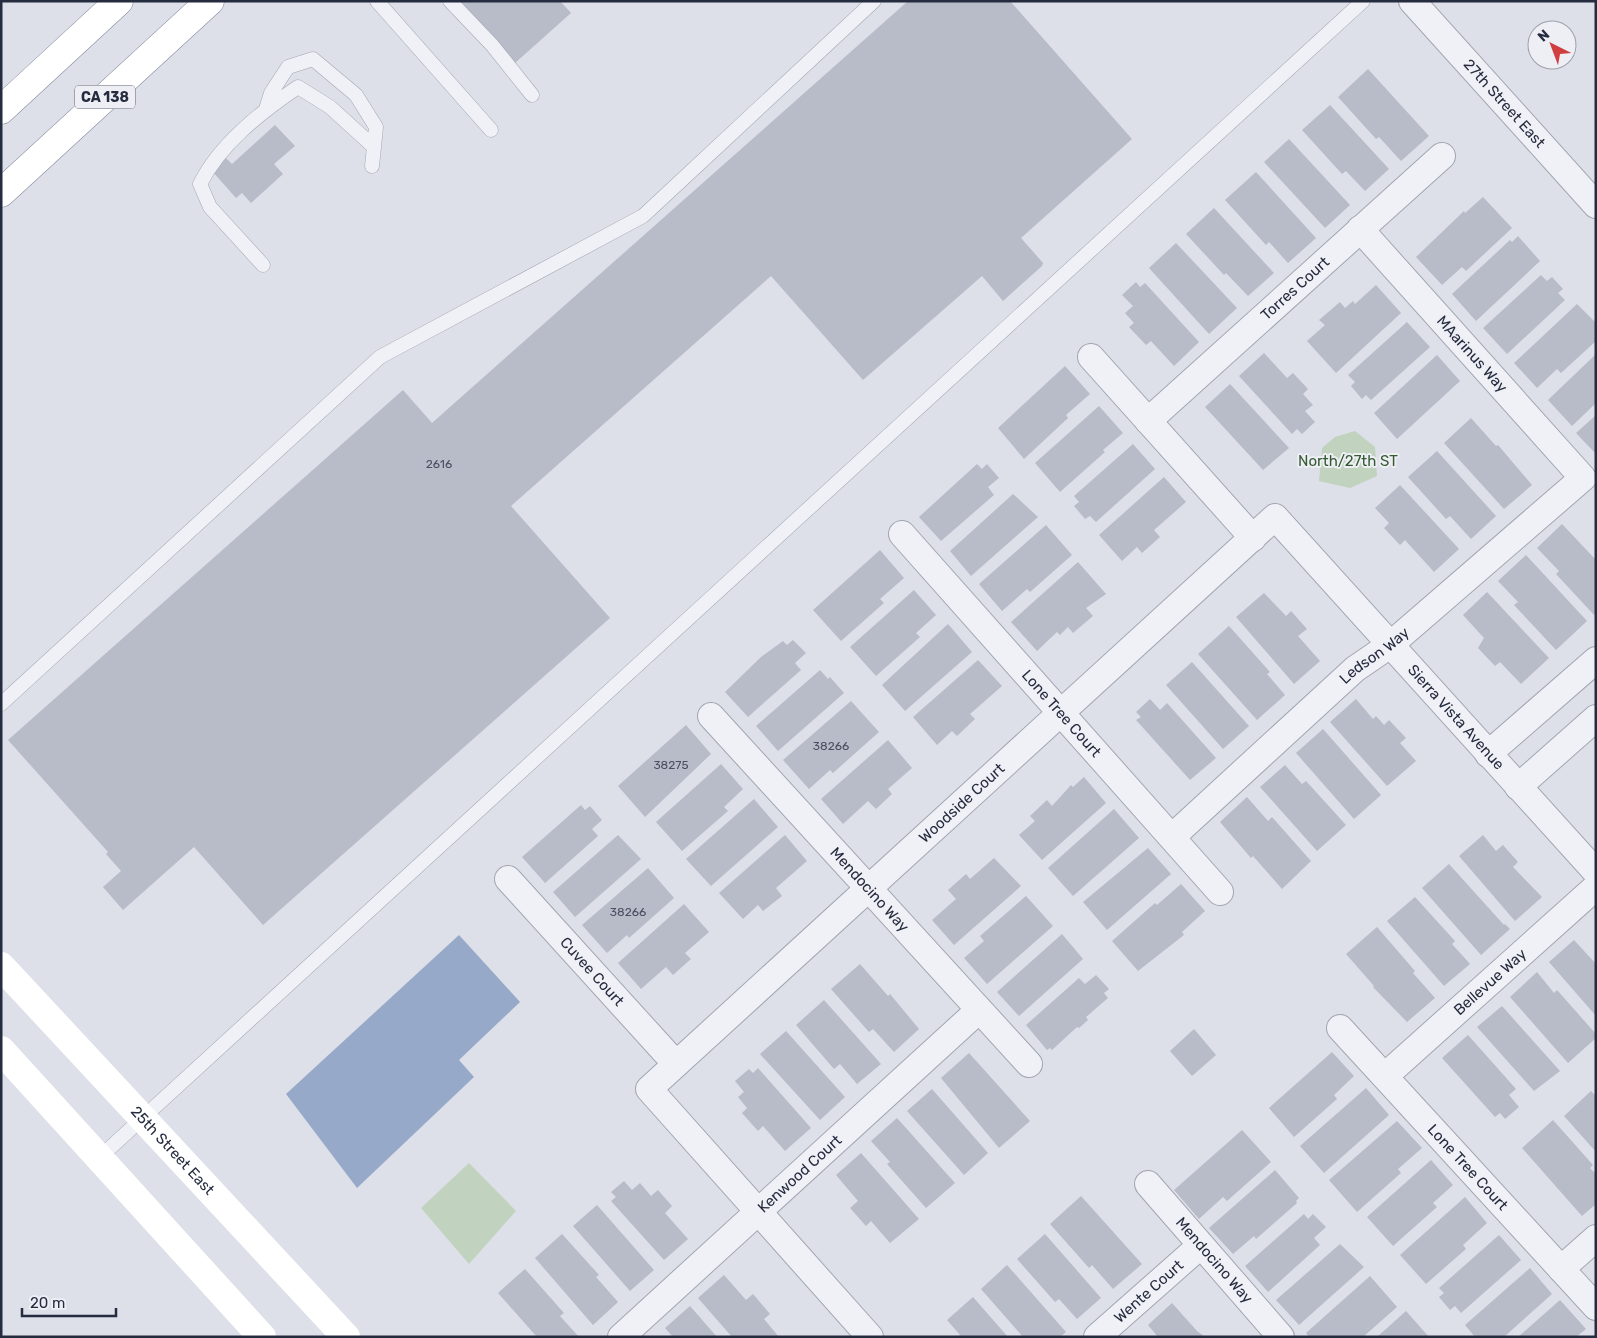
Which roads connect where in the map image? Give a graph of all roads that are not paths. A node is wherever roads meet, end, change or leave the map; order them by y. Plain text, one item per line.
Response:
1 (119, 1) edge
2 (210, 1) edge
3 (377, 1) edge
4 (450, 1) edge
5 (874, 1) edge
6 (1364, 1) edge
7 (1412, 1) edge
8 (532, 95) dead end
9 (266, 109) junction
10 (1, 110) edge
11 (491, 130) dead end
12 (374, 147) junction
13 (1442, 156) dead end
14 (372, 166) dead end
15 (1, 193) edge
16 (1596, 205) edge
17 (1360, 229) junction
18 (263, 265) dead end
19 (1091, 357) dead end
20 (1148, 421) junction
21 (1584, 478) joint
22 (1275, 518) joint
23 (902, 534) dead end
24 (1252, 538) junction
25 (1390, 645) junction
26 (1596, 660) edge
27 (1, 704) edge
28 (1062, 712) junction
29 (711, 716) dead end
30 (1596, 718) edge
31 (1488, 754) junction
32 (1518, 787) junction
33 (1172, 837) junction
34 (1596, 872) edge
35 (508, 879) dead end
36 (1596, 887) edge
37 (869, 888) junction
38 (1220, 892) dead end
39 (1, 966) edge
40 (979, 1010) junction
41 (1340, 1028) dead end
42 (1, 1050) edge
43 (676, 1064) junction
44 (1028, 1064) dead end
45 (1385, 1076) junction
46 (144, 1118) junction
47 (99, 1158) junction
48 (1148, 1184) dead end
49 (758, 1211) junction
50 (1596, 1238) edge
51 (1200, 1246) junction
52 (1561, 1269) junction
53 (1596, 1307) edge
54 (262, 1337) edge
55 (346, 1337) edge
56 (621, 1337) edge
57 (870, 1337) edge
58 (1097, 1337) edge
59 (1281, 1337) edge

1 - 10 main road
2 - 15 main road, CA 138
3 - 11 lane
4 - 8 lane
5 - 27 lane
6 - 46 lane
7 - 16 street, 27th Street East
9 - 12 lane
9 - 12 lane
9 - 18 lane
12 - 14 lane
13 - 17 street, Torres Court
17 - 20 street, Torres Court
17 - 21 street, MAarinus Way
19 - 20 street
20 - 24 street
21 - 25 street, Ledson Way
22 - 24 street, Woodside Court
22 - 25 street, Sierra Vista Avenue
23 - 28 street, Lone Tree Court
24 - 28 street, Woodside Court
25 - 31 street, Sierra Vista Avenue
25 - 33 street, Ledson Way
26 - 31 street
28 - 33 street, Lone Tree Court
28 - 37 street, Woodside Court
29 - 37 street, Mendocino Way
30 - 32 street
31 - 32 street, Sierra Vista Avenue
32 - 34 street, Sierra Vista Avenue
33 - 38 street, Lone Tree Court
35 - 43 street, Cuvee Court
36 - 45 street, Bellevue Way
37 - 40 street, Mendocino Way
37 - 43 street, Woodside Court
39 - 46 main road, 25th Street East
40 - 44 street, Mendocino Way
40 - 49 street, Kenwood Court
41 - 45 street, Lone Tree Court
42 - 47 main road
43 - 49 street, Woodside Court
45 - 52 street, Lone Tree Court
46 - 47 lane
46 - 55 main road, 25th Street East
47 - 54 main road
48 - 51 street, Mendocino Way
49 - 56 street, Kenwood Court
49 - 57 street
50 - 52 street
51 - 58 street, Wente Court
51 - 59 street, Mendocino Way
52 - 53 street, Lone Tree Court

